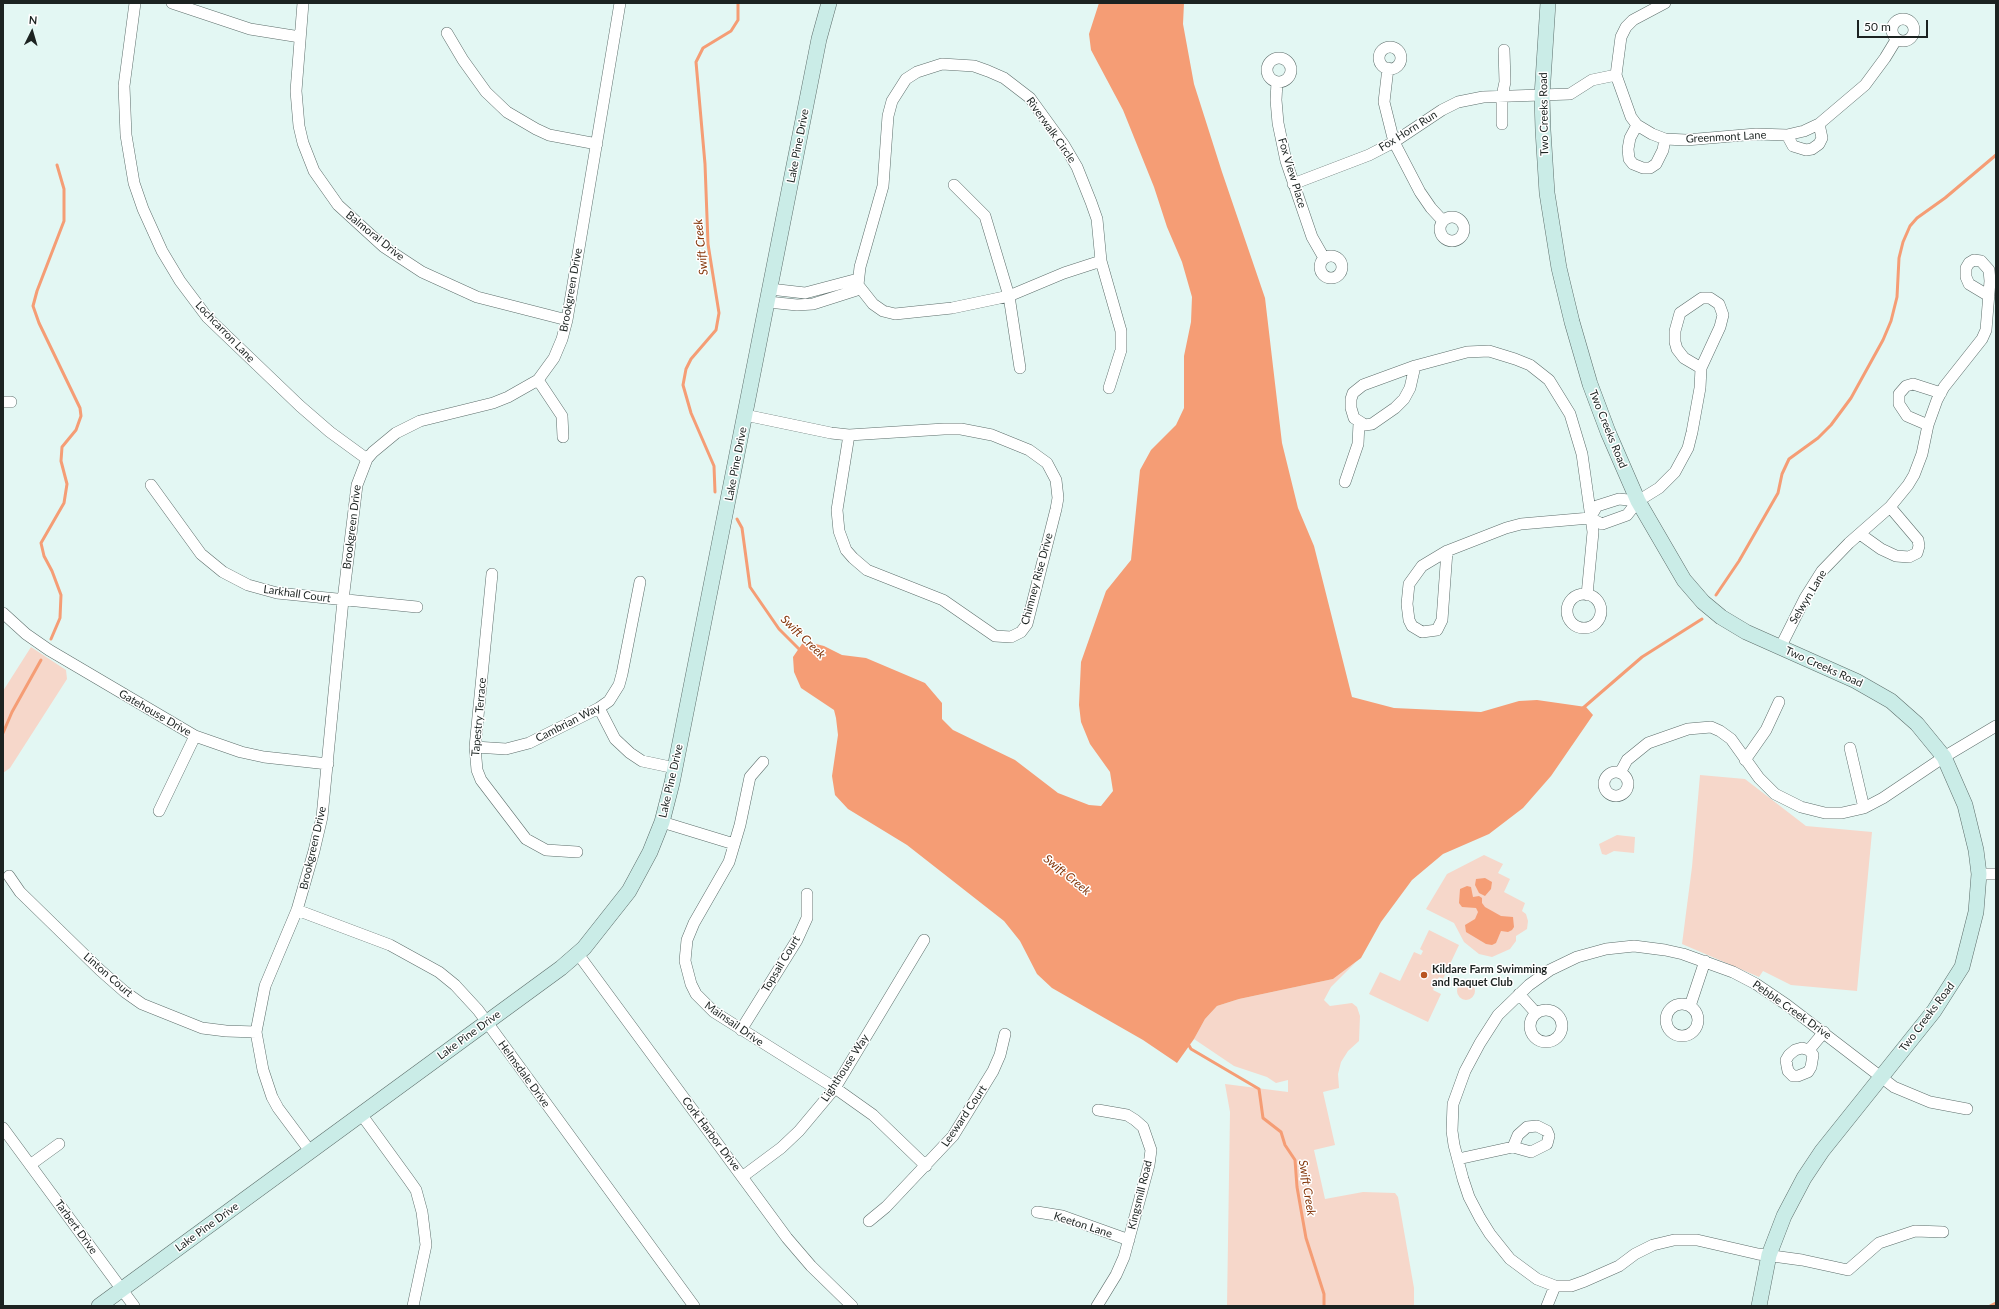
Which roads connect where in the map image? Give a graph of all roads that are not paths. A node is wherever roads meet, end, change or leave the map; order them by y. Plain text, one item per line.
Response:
1 (135, 3) edge
2 (172, 3) edge
3 (303, 3) edge
4 (620, 3) edge
5 (830, 3) edge
6 (1548, 3) edge
7 (1665, 3) edge
8 (447, 33) dead end
9 (300, 37) junction
10 (1896, 40) dead end
11 (1504, 50) dead end
12 (1388, 68) dead end
13 (1616, 75) junction
14 (1277, 82) dead end
15 (1502, 96) junction
16 (1542, 96) junction
17 (1502, 124) dead end
18 (1819, 124) junction
19 (1637, 125) junction
20 (1787, 135) junction
21 (1665, 138) junction
22 (1394, 142) junction
23 (597, 144) junction
24 (1294, 184) junction
25 (954, 185) dead end
26 (1443, 221) dead end
27 (1324, 258) dead end
28 (1101, 261) junction
29 (859, 284) junction
30 (769, 296) junction
31 (1009, 296) junction
32 (1989, 296) dead end
33 (567, 320) junction
34 (1415, 366) junction
35 (1020, 368) dead end
36 (1701, 368) junction
37 (538, 380) junction
38 (1109, 388) dead end
39 (1941, 392) junction
40 (745, 415) junction
41 (1359, 423) junction
42 (1928, 425) junction
43 (849, 435) junction
44 (563, 437) dead end
45 (367, 459) junction
46 (1345, 482) dead end
47 (151, 484) dead end
48 (1638, 500) junction
49 (1890, 507) junction
50 (1590, 518) junction
51 (1860, 534) junction
52 (1447, 551) junction
53 (492, 574) dead end
54 (640, 582) dead end
55 (1588, 595) dead end
56 (343, 600) junction
57 (417, 607) dead end
58 (3, 613) edge
59 (1780, 648) junction
60 (1779, 702) dead end
61 (599, 708) junction
62 (1996, 726) edge
63 (195, 736) junction
64 (475, 747) junction
65 (1850, 748) dead end
66 (1944, 757) junction
67 (1745, 760) junction
68 (763, 762) dead end
69 (328, 764) junction
70 (675, 768) junction
71 (1620, 773) dead end
72 (1864, 808) junction
73 (159, 811) dead end
74 (662, 822) junction
75 (734, 844) junction
76 (577, 852) dead end
77 (1979, 874) junction
78 (1996, 874) edge
79 (9, 876) dead end
80 (807, 894) dead end
81 (297, 910) junction
82 (924, 940) dead end
83 (578, 954) junction
84 (1705, 961) junction
85 (1519, 994) junction
86 (1690, 1006) dead end
87 (1536, 1013) dead end
88 (486, 1022) junction
89 (741, 1030) junction
90 (256, 1032) junction
91 (1824, 1032) junction
92 (1005, 1034) dead end
93 (1809, 1050) dead end
94 (1881, 1077) junction
95 (834, 1088) junction
96 (1967, 1109) dead end
97 (1098, 1110) dead end
98 (361, 1114) junction
99 (3, 1128) edge
100 (59, 1144) dead end
101 (1513, 1147) dead end
102 (310, 1151) junction
103 (1458, 1158) junction
104 (30, 1165) junction
105 (926, 1166) junction
106 (742, 1177) junction
107 (1037, 1212) dead end
108 (869, 1220) dead end
109 (1943, 1232) dead end
110 (1129, 1240) junction
111 (1769, 1255) junction
112 (1555, 1286) junction
113 (122, 1290) junction
114 (99, 1306) edge
115 (134, 1306) edge
116 (413, 1306) edge
117 (694, 1306) edge
118 (852, 1306) edge
119 (1096, 1306) edge
120 (1547, 1306) edge
121 (1758, 1306) edge

1 - 45 street, Lochcarron Lane
2 - 9 street
3 - 9 street, Balmoral Drive
4 - 23 street, Brookgreen Drive
5 - 30 street, Lake Pine Drive
6 - 16 street, Two Creeks Road
7 - 13 street
8 - 23 street
9 - 33 street, Balmoral Drive
10 - 18 street, Greenmont Lane
11 - 15 street
12 - 22 street
13 - 16 street
13 - 19 street
14 - 24 street, Fox View Place
15 - 16 street, Fox Horn Run
15 - 17 street
15 - 22 street, Fox Horn Run
16 - 48 street, Two Creeks Road
18 - 20 street, Greenmont Lane
18 - 20 street
19 - 21 street, Greenmont Lane
19 - 21 street
20 - 21 street, Greenmont Lane
22 - 24 street, Fox Horn Run
22 - 26 street
23 - 33 street, Brookgreen Drive
24 - 27 street, Fox View Place
25 - 31 street
28 - 29 street, Riverwalk Circle
28 - 31 street
28 - 38 street, Riverwalk Circle
29 - 30 street
29 - 31 street
30 - 40 street, Lake Pine Drive
31 - 35 street
32 - 39 street, Selwyn Lane
33 - 37 street, Brookgreen Drive
34 - 41 street
34 - 41 street
34 - 50 street
36 - 36 street
36 - 48 street
37 - 44 street
37 - 45 street, Brookgreen Drive
39 - 42 street, Selwyn Lane
39 - 42 street
40 - 43 street, Chimney Rise Drive
40 - 70 street, Lake Pine Drive
41 - 46 street
42 - 49 street, Selwyn Lane
43 - 43 street, Chimney Rise Drive
45 - 56 street, Brookgreen Drive
47 - 56 street, Larkhall Court
48 - 50 street
48 - 50 street
48 - 59 street, Two Creeks Road
49 - 51 street, Selwyn Lane
49 - 51 street
50 - 52 street
50 - 55 street
51 - 59 street, Selwyn Lane
52 - 52 street
53 - 64 street, Tapestry Terrace
54 - 61 street, Cambrian Way
56 - 57 street, Larkhall Court
56 - 69 street, Brookgreen Drive
58 - 63 street, Gatehouse Drive
59 - 66 street, Two Creeks Road
60 - 67 street
61 - 64 street, Cambrian Way
61 - 70 street
62 - 66 street
63 - 69 street, Gatehouse Drive
63 - 73 street
64 - 76 street, Tapestry Terrace
65 - 72 street
66 - 72 street
66 - 77 street, Two Creeks Road
67 - 71 street
67 - 72 street
68 - 75 street, Mainsail Drive
69 - 81 street, Brookgreen Drive
70 - 74 street, Lake Pine Drive
74 - 75 street
74 - 83 street, Lake Pine Drive
75 - 89 street, Mainsail Drive
77 - 78 street
77 - 94 street, Two Creeks Road
79 - 90 street, Linton Court
80 - 89 street, Topsail Court
81 - 88 street, Helmsdale Drive
81 - 90 street, Brookgreen Drive
82 - 95 street, Lighthouse Way
83 - 88 street, Lake Pine Drive
83 - 106 street, Cork Harbor Drive
84 - 85 street, Pebble Creek Drive
84 - 86 street
84 - 91 street, Pebble Creek Drive
85 - 87 street
85 - 103 street, Pebble Creek Drive
88 - 98 street, Lake Pine Drive
88 - 117 street, Helmsdale Drive
89 - 95 street, Mainsail Drive
90 - 102 street, Brookgreen Drive
91 - 93 street
91 - 94 street, Pebble Creek Drive
92 - 105 street, Leeward Court
94 - 96 street, Pebble Creek Drive
94 - 111 street, Two Creeks Road
95 - 105 street, Mainsail Drive
95 - 106 street, Lighthouse Way
97 - 110 street, Kingsmill Road
98 - 102 street, Lake Pine Drive
98 - 116 street
99 - 104 street, Tarbert Drive
100 - 104 street
101 - 103 street
102 - 113 street, Lake Pine Drive
103 - 112 street, Pebble Creek Drive
104 - 113 street, Tarbert Drive
105 - 108 street, Leeward Court
106 - 118 street, Cork Harbor Drive
107 - 110 street, Keeton Lane
109 - 111 street, Pebble Creek Drive
110 - 119 street, Kingsmill Road
111 - 112 street, Pebble Creek Drive
111 - 121 street, Two Creeks Road
112 - 120 street
113 - 114 street, Lake Pine Drive
113 - 115 street, Tarbert Drive

